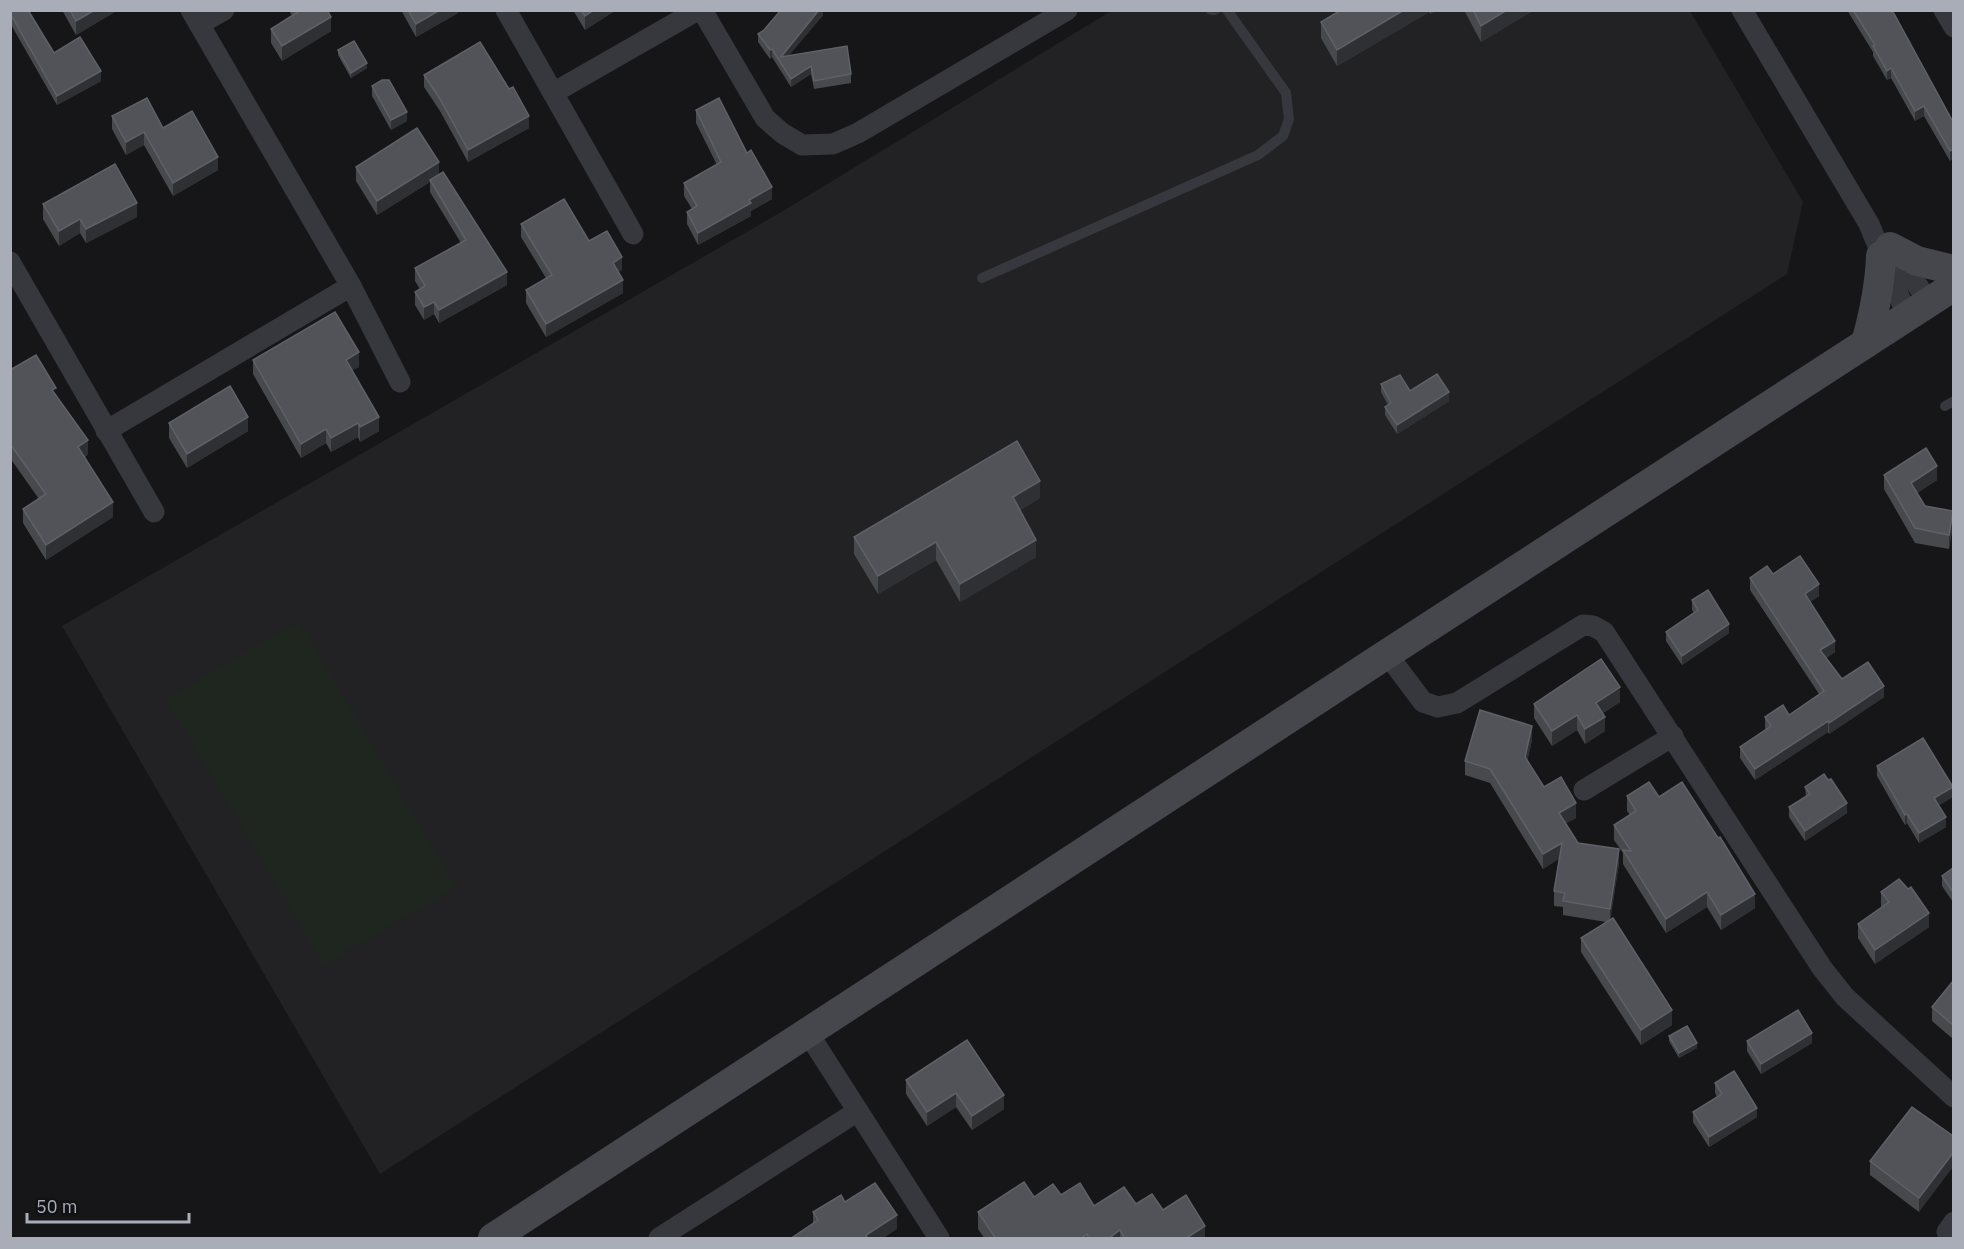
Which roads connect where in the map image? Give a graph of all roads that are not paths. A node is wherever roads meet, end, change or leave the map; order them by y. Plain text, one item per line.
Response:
1 (224, 10) edge
2 (506, 10) edge
3 (700, 10) edge
4 (1067, 10) edge
5 (1227, 10) edge
6 (1742, 10) edge
7 (1944, 10) edge
8 (195, 17) edge
9 (1953, 27) edge
10 (553, 93) junction
11 (633, 234) dead end
12 (1885, 251) junction
13 (10, 262) edge
14 (1953, 270) edge
15 (982, 278) dead end
16 (351, 286) junction
17 (1930, 302) edge
18 (1866, 343) junction
19 (400, 382) dead end
20 (106, 431) junction
21 (154, 512) dead end
22 (1387, 654) junction
23 (1673, 736) junction
24 (1584, 790) dead end
25 (808, 1033) junction
26 (1953, 1097) edge
27 (858, 1111) junction
28 (493, 1239) edge
29 (659, 1239) edge
30 (939, 1239) edge

1 - 8 street
2 - 10 street
3 - 4 street
3 - 10 street
5 - 15 lane
6 - 12 street
7 - 9 street
8 - 16 street
10 - 11 street
12 - 14 street
12 - 17 street
12 - 18 street
13 - 20 street
16 - 19 street
16 - 20 street
17 - 18 street
18 - 22 street
20 - 21 street
22 - 23 street
22 - 25 street
23 - 24 street
23 - 26 street
25 - 27 street
25 - 28 street
27 - 29 street
27 - 30 street

